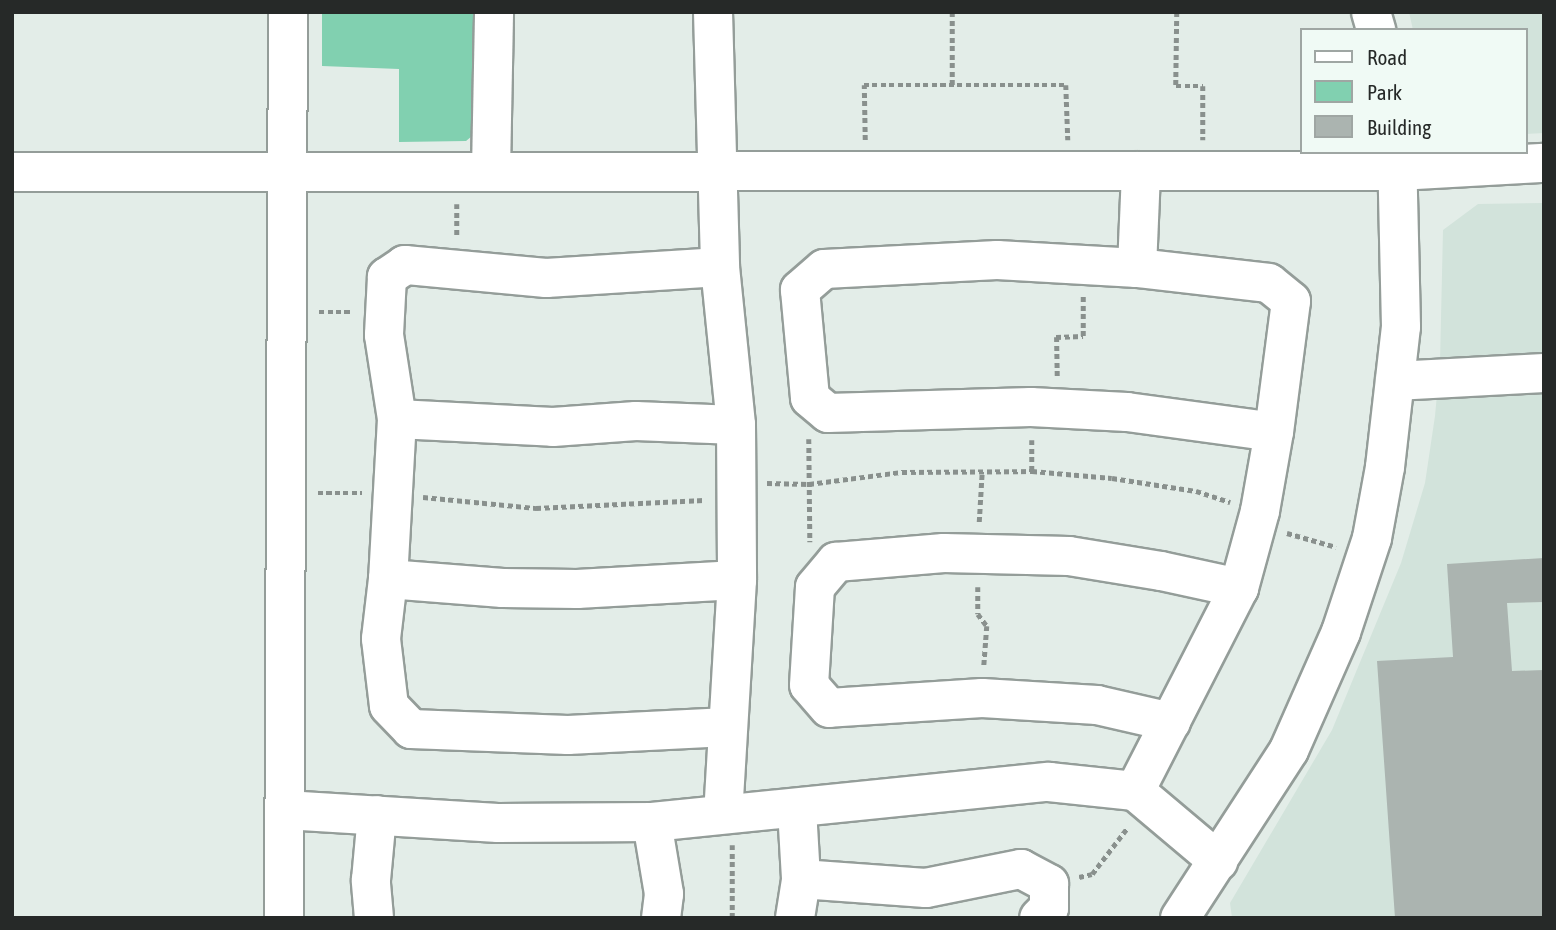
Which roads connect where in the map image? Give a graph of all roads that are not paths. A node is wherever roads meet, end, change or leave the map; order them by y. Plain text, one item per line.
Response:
1 (289, 12) edge
2 (494, 12) edge
3 (713, 12) edge
4 (1398, 162) edge
5 (1544, 163) edge
6 (717, 169) junction
7 (491, 170) junction
8 (288, 171) junction
9 (1141, 171) junction
10 (12, 172) edge
11 (720, 267) junction
12 (1137, 268) junction
13 (1544, 373) edge
14 (1395, 381) junction
15 (397, 419) junction
16 (736, 425) junction
17 (1273, 432) junction
18 (388, 579) junction
19 (737, 580) junction
20 (1238, 589) junction
21 (1171, 722) junction
22 (728, 727) junction
23 (1141, 797) junction
24 (797, 809) junction
25 (285, 810) junction
26 (728, 814) junction
27 (377, 815) junction
28 (652, 822) junction
29 (1219, 861) junction
30 (801, 879) junction
31 (1044, 901) edge
32 (1185, 916) edge
33 (284, 918) edge
34 (374, 918) edge
35 (661, 918) edge
36 (795, 918) edge

1 - 8 street
2 - 7 street
3 - 6 street
4 - 5 street
4 - 9 street
4 - 14 street
6 - 7 street
6 - 9 street
6 - 11 street
7 - 8 street
8 - 10 street
8 - 25 street
9 - 12 street
11 - 15 street
11 - 16 street
12 - 17 street
12 - 17 street
13 - 14 street
14 - 29 street
15 - 16 street
15 - 18 street
16 - 19 street
17 - 20 street
18 - 19 street
18 - 22 street
19 - 22 street
20 - 21 street
20 - 21 street
21 - 23 street
22 - 26 street
23 - 24 street
23 - 29 street
24 - 26 street
24 - 30 street
25 - 27 street
25 - 33 street
26 - 28 street
27 - 28 street
27 - 34 street
28 - 35 street
29 - 32 street
30 - 31 street
30 - 36 street

